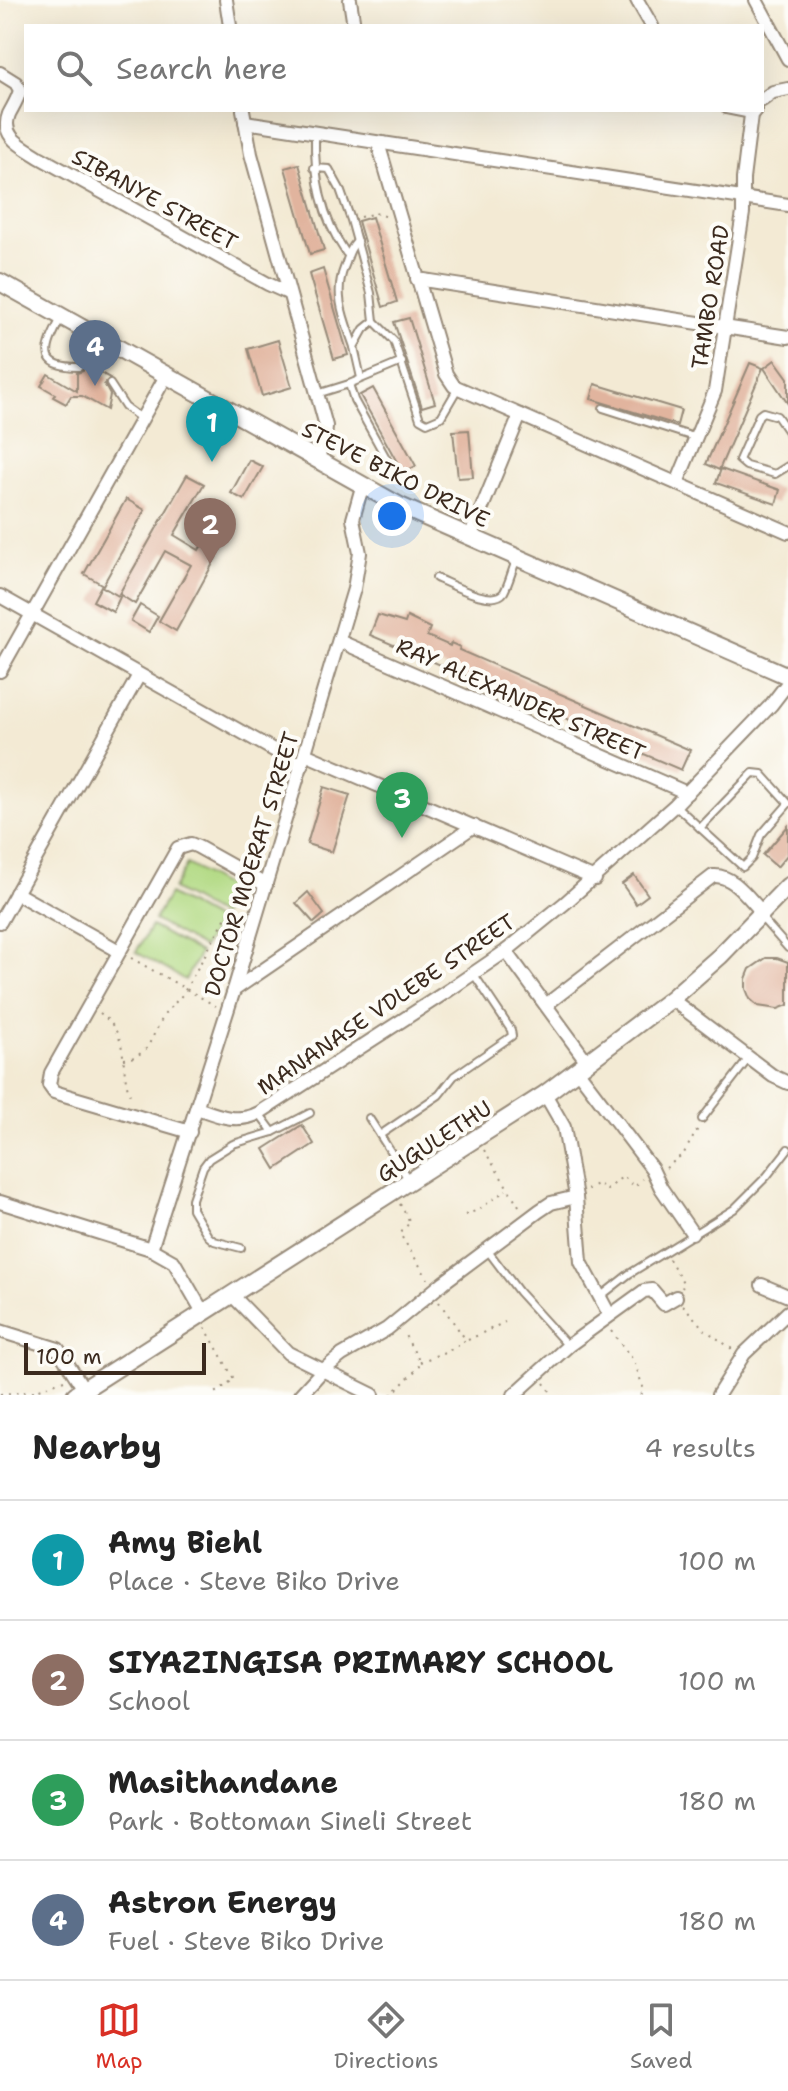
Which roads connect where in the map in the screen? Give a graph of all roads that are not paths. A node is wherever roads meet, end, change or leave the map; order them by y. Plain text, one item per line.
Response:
1 (226, 0) edge
2 (350, 0) edge
3 (637, 0) edge
4 (756, 0) edge
5 (230, 24) edge
6 (354, 24) edge
7 (651, 24) edge
8 (788, 59) edge
9 (0, 73) edge
10 (788, 89) edge
11 (764, 99) edge
12 (753, 113) edge
13 (244, 116) edge
14 (315, 134) junction
15 (378, 143) junction
16 (314, 168) junction
17 (743, 199) junction
18 (788, 205) edge
19 (357, 241) junction
20 (346, 253) junction
21 (417, 279) junction
22 (0, 282) edge
23 (288, 293) junction
24 (62, 317) junction
25 (374, 321) junction
26 (726, 327) junction
27 (788, 337) edge
28 (354, 347) junction
29 (402, 362) junction
30 (79, 367) dead end
31 (166, 376) junction
32 (361, 378) junction
33 (110, 384) dead end
34 (349, 384) junction
35 (458, 388) junction
36 (317, 394) junction
37 (603, 408) dead end
38 (520, 415) junction
39 (142, 419) junction
40 (788, 432) edge
41 (697, 438) junction
42 (316, 460) junction
43 (390, 465) dead end
44 (788, 466) edge
45 (677, 483) junction
46 (362, 487) junction
47 (788, 532) edge
48 (470, 537) junction
49 (518, 557) junction
50 (436, 578) dead end
51 (0, 596) edge
52 (32, 614) junction
53 (339, 641) junction
54 (0, 671) edge
55 (139, 675) junction
56 (788, 676) edge
57 (788, 683) edge
58 (304, 760) junction
59 (687, 793) junction
60 (788, 803) edge
61 (675, 805) junction
62 (474, 826) junction
63 (700, 828) junction
64 (595, 879) junction
65 (266, 885) junction
66 (788, 886) edge
67 (16, 893) junction
68 (761, 914) junction
69 (0, 922) edge
70 (788, 948) edge
71 (119, 951) junction
72 (506, 951) junction
73 (473, 973) junction
74 (234, 990) junction
75 (671, 999) junction
76 (547, 1004) junction
77 (749, 1058) junction
78 (583, 1067) junction
79 (788, 1083) edge
80 (545, 1094) junction
81 (197, 1108) junction
82 (259, 1113) junction
83 (310, 1113) dead end
84 (369, 1118) dead end
85 (702, 1119) road end
86 (190, 1132) junction
87 (273, 1132) junction
88 (380, 1135) junction
89 (788, 1149) edge
90 (410, 1183) junction
91 (576, 1197) junction
92 (0, 1202) edge
93 (692, 1233) junction
94 (241, 1248) dead end
95 (151, 1249) junction
96 (488, 1251) junction
97 (762, 1285) dead end
98 (232, 1295) junction
99 (788, 1296) edge
100 (600, 1297) junction
101 (676, 1297) road end
102 (788, 1312) edge
103 (606, 1317) junction
104 (203, 1318) junction
105 (0, 1331) edge
106 (568, 1346) junction
107 (322, 1371) junction
108 (80, 1392) edge
109 (300, 1395) edge
110 (373, 1395) edge
111 (514, 1395) edge
112 (718, 1395) edge

1 - 5 street
2 - 6 street
3 - 7 street
4 - 8 street
9 - 23 street, SIBANYE STREET
10 - 11 street
12 - 17 street, TAMBO ROAD
13 - 14 street
13 - 23 street
14 - 15 street
14 - 16 lane
15 - 17 street
15 - 21 street
16 - 19 lane
16 - 20 lane
17 - 18 street
17 - 26 street, TAMBO ROAD
19 - 20 lane
19 - 25 lane
20 - 28 lane
21 - 26 street
21 - 35 street
22 - 24 main road, STEVE BIKO DRIVE
23 - 36 street
24 - 30 lane
24 - 31 main road, STEVE BIKO DRIVE
25 - 28 lane
25 - 29 lane
26 - 27 street
26 - 41 street, TAMBO ROAD
28 - 32 lane
29 - 32 lane
29 - 35 lane
31 - 39 street
31 - 42 main road, STEVE BIKO DRIVE
32 - 34 lane
33 - 39 lane
34 - 36 lane
34 - 43 lane
35 - 38 street
36 - 42 street
37 - 41 lane
38 - 45 street
38 - 48 street
39 - 52 street
40 - 44 lane
41 - 45 street, TAMBO ROAD
42 - 46 main road, STEVE BIKO DRIVE
45 - 47 street
46 - 48 main road, STEVE BIKO DRIVE
46 - 53 street, DOCTOR MOERAT STREET
48 - 49 main road, STEVE BIKO DRIVE
49 - 50 lane
49 - 56 main road, STEVE BIKO DRIVE
51 - 52 street
52 - 54 street
52 - 55 street
53 - 58 street, DOCTOR MOERAT STREET
53 - 59 street, RAY ALEXANDER STREET
55 - 58 street
55 - 67 street
57 - 59 street, MANANASE VDLEBE STREET
58 - 62 street
58 - 65 street, DOCTOR MOERAT STREET
59 - 61 street, MANANASE VDLEBE STREET
60 - 63 lane
60 - 63 lane
61 - 63 lane
61 - 64 street, MANANASE VDLEBE STREET
62 - 64 street
62 - 74 street
64 - 72 street, MANANASE VDLEBE STREET
65 - 71 street
65 - 74 street, DOCTOR MOERAT STREET
66 - 68 main road, GUGULETHU
67 - 69 street
67 - 71 street
68 - 70 lane
68 - 75 main road, GUGULETHU
68 - 76 street
71 - 86 street
72 - 73 street, MANANASE VDLEBE STREET
72 - 76 street
73 - 82 street, MANANASE VDLEBE STREET
73 - 88 lane
74 - 81 street, DOCTOR MOERAT STREET
75 - 77 street
75 - 78 main road, GUGULETHU
76 - 78 street
77 - 79 street
77 - 85 lane
78 - 80 main road, GUGULETHU
78 - 93 street
80 - 90 main road, GUGULETHU
80 - 91 street
81 - 82 street, MANANASE VDLEBE STREET
81 - 86 street, DOCTOR MOERAT STREET
82 - 87 lane
83 - 87 lane
84 - 88 lane
86 - 95 street, DOCTOR MOERAT STREET
87 - 94 lane
88 - 90 lane
89 - 93 lane
90 - 98 main road, GUGULETHU
91 - 96 street
91 - 100 street
92 - 95 street
93 - 100 lane
95 - 104 street
96 - 106 lane
96 - 107 street
97 - 99 street
98 - 104 main road, GUGULETHU
98 - 107 street
100 - 103 street
101 - 103 street
102 - 112 street
103 - 106 street
104 - 108 main road, GUGULETHU
105 - 108 street
106 - 111 street
107 - 109 street
107 - 110 street

